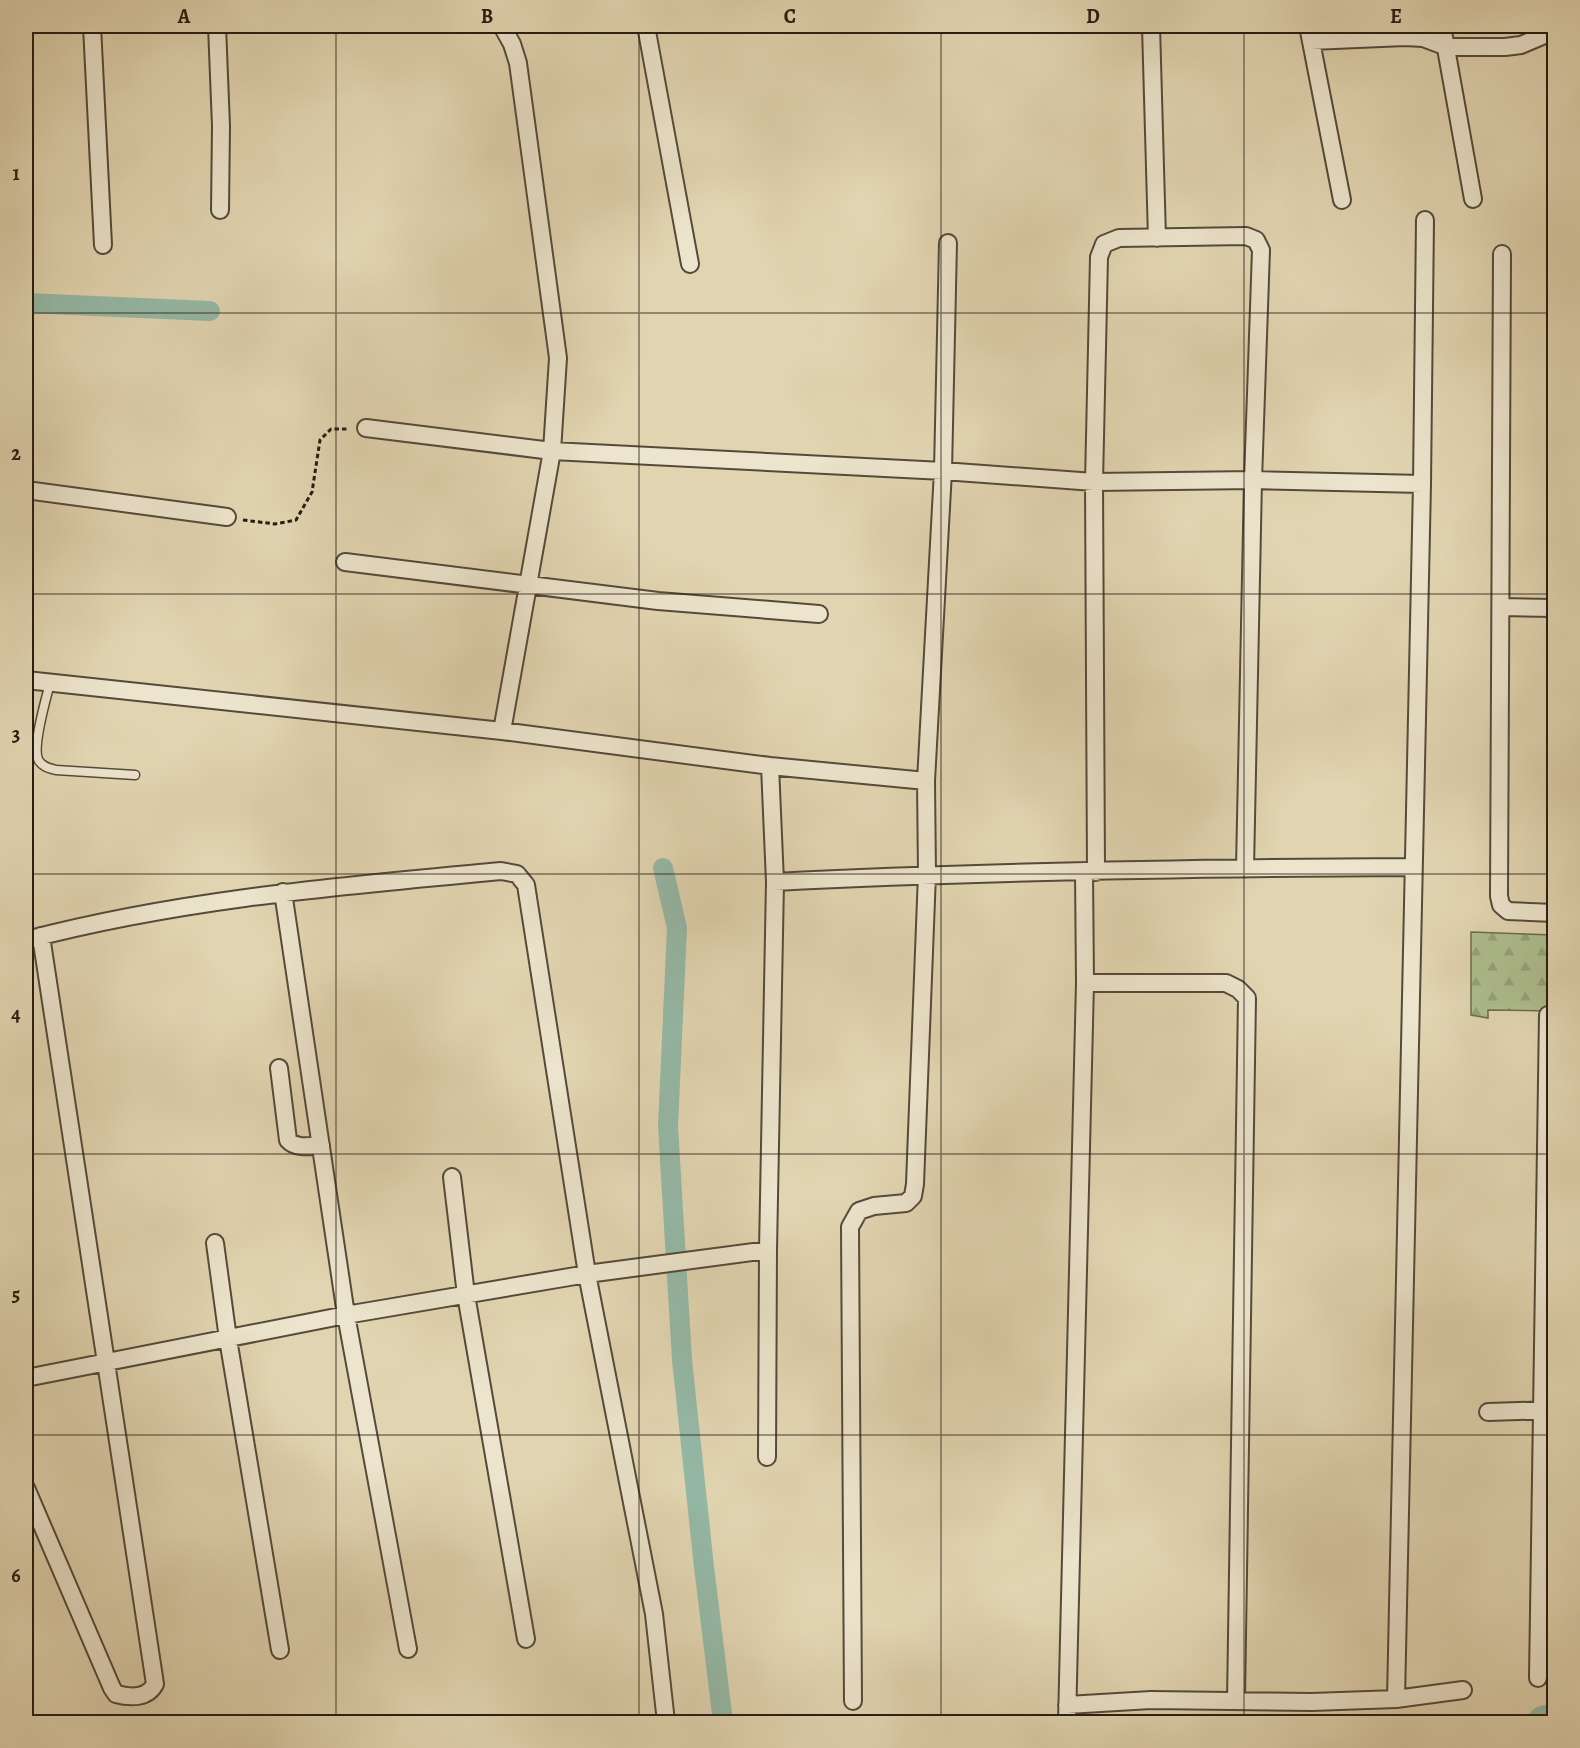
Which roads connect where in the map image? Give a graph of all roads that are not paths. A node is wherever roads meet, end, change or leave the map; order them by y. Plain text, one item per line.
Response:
1 (92, 26) edge
2 (217, 26) edge
3 (502, 26) edge
4 (646, 26) edge
5 (1151, 26) edge
6 (1442, 26) edge
7 (1554, 31) edge
8 (1309, 33) edge
9 (1447, 47) junction
10 (1473, 199) dead end
11 (1342, 200) dead end
12 (220, 210) dead end
13 (1425, 220) dead end
14 (1157, 238) junction
15 (948, 243) dead end
16 (103, 245) dead end
17 (1502, 254) dead end
18 (690, 264) dead end
19 (366, 428) road end
20 (552, 451) junction
21 (943, 471) junction
22 (1253, 480) junction
23 (1094, 482) junction
24 (1422, 484) junction
25 (26, 490) edge
26 (227, 517) road end
27 (345, 562) dead end
28 (528, 586) junction
29 (1502, 607) junction
30 (1554, 608) edge
31 (819, 614) dead end
32 (26, 680) edge
33 (50, 683) junction
34 (502, 731) junction
35 (770, 766) junction
36 (135, 775) dead end
37 (926, 781) junction
38 (1413, 867) junction
39 (1245, 868) junction
40 (1090, 871) junction
41 (927, 874) junction
42 (775, 882) junction
43 (283, 892) junction
44 (1554, 913) edge
45 (33, 938) edge
46 (1084, 984) junction
47 (1548, 1015) dead end
48 (279, 1068) dead end
49 (1550, 1097) edge
50 (321, 1145) junction
51 (452, 1177) dead end
52 (215, 1243) dead end
53 (768, 1250) junction
54 (587, 1274) junction
55 (466, 1295) junction
56 (346, 1315) junction
57 (228, 1339) junction
58 (105, 1361) junction
59 (26, 1378) edge
60 (1548, 1410) edge
61 (1488, 1412) dead end
62 (767, 1457) dead end
63 (26, 1488) edge
64 (526, 1639) dead end
65 (408, 1649) dead end
66 (280, 1650) dead end
67 (1538, 1678) dead end
68 (1463, 1690) dead end
69 (1396, 1699) junction
70 (853, 1701) dead end
71 (1236, 1701) junction
72 (1067, 1716) edge
73 (666, 1722) edge

1 - 16 street
2 - 12 street
3 - 20 street
4 - 18 street
5 - 14 street
6 - 9 street
7 - 9 street
8 - 9 street
8 - 11 street
9 - 10 street
13 - 24 street
14 - 22 street
14 - 23 street
15 - 21 street
17 - 29 street
19 - 20 street
20 - 21 street
20 - 28 street
21 - 23 street
21 - 37 street
22 - 23 street
22 - 24 street
22 - 39 street
23 - 40 street
24 - 38 street
25 - 26 street
27 - 28 street
28 - 31 street
28 - 34 street
29 - 30 street
29 - 44 street
32 - 33 street
33 - 34 street
33 - 36 lane
34 - 35 street
35 - 37 street
35 - 42 street
37 - 41 street
38 - 39 street
38 - 69 street
39 - 40 street
40 - 41 street
40 - 46 street
41 - 42 street
41 - 70 street
42 - 53 street
43 - 45 street
43 - 50 street
43 - 54 street
45 - 58 street
46 - 71 street
46 - 72 street
47 - 49 street
48 - 50 street
49 - 60 street
50 - 56 street
51 - 55 street
52 - 57 street
53 - 54 street
53 - 62 street
54 - 55 street
54 - 73 street
55 - 56 street
55 - 64 street
56 - 57 street
56 - 65 street
57 - 58 street
57 - 66 street
58 - 59 street
58 - 63 street
60 - 61 street
60 - 67 street
68 - 69 street
69 - 71 street
71 - 72 street

